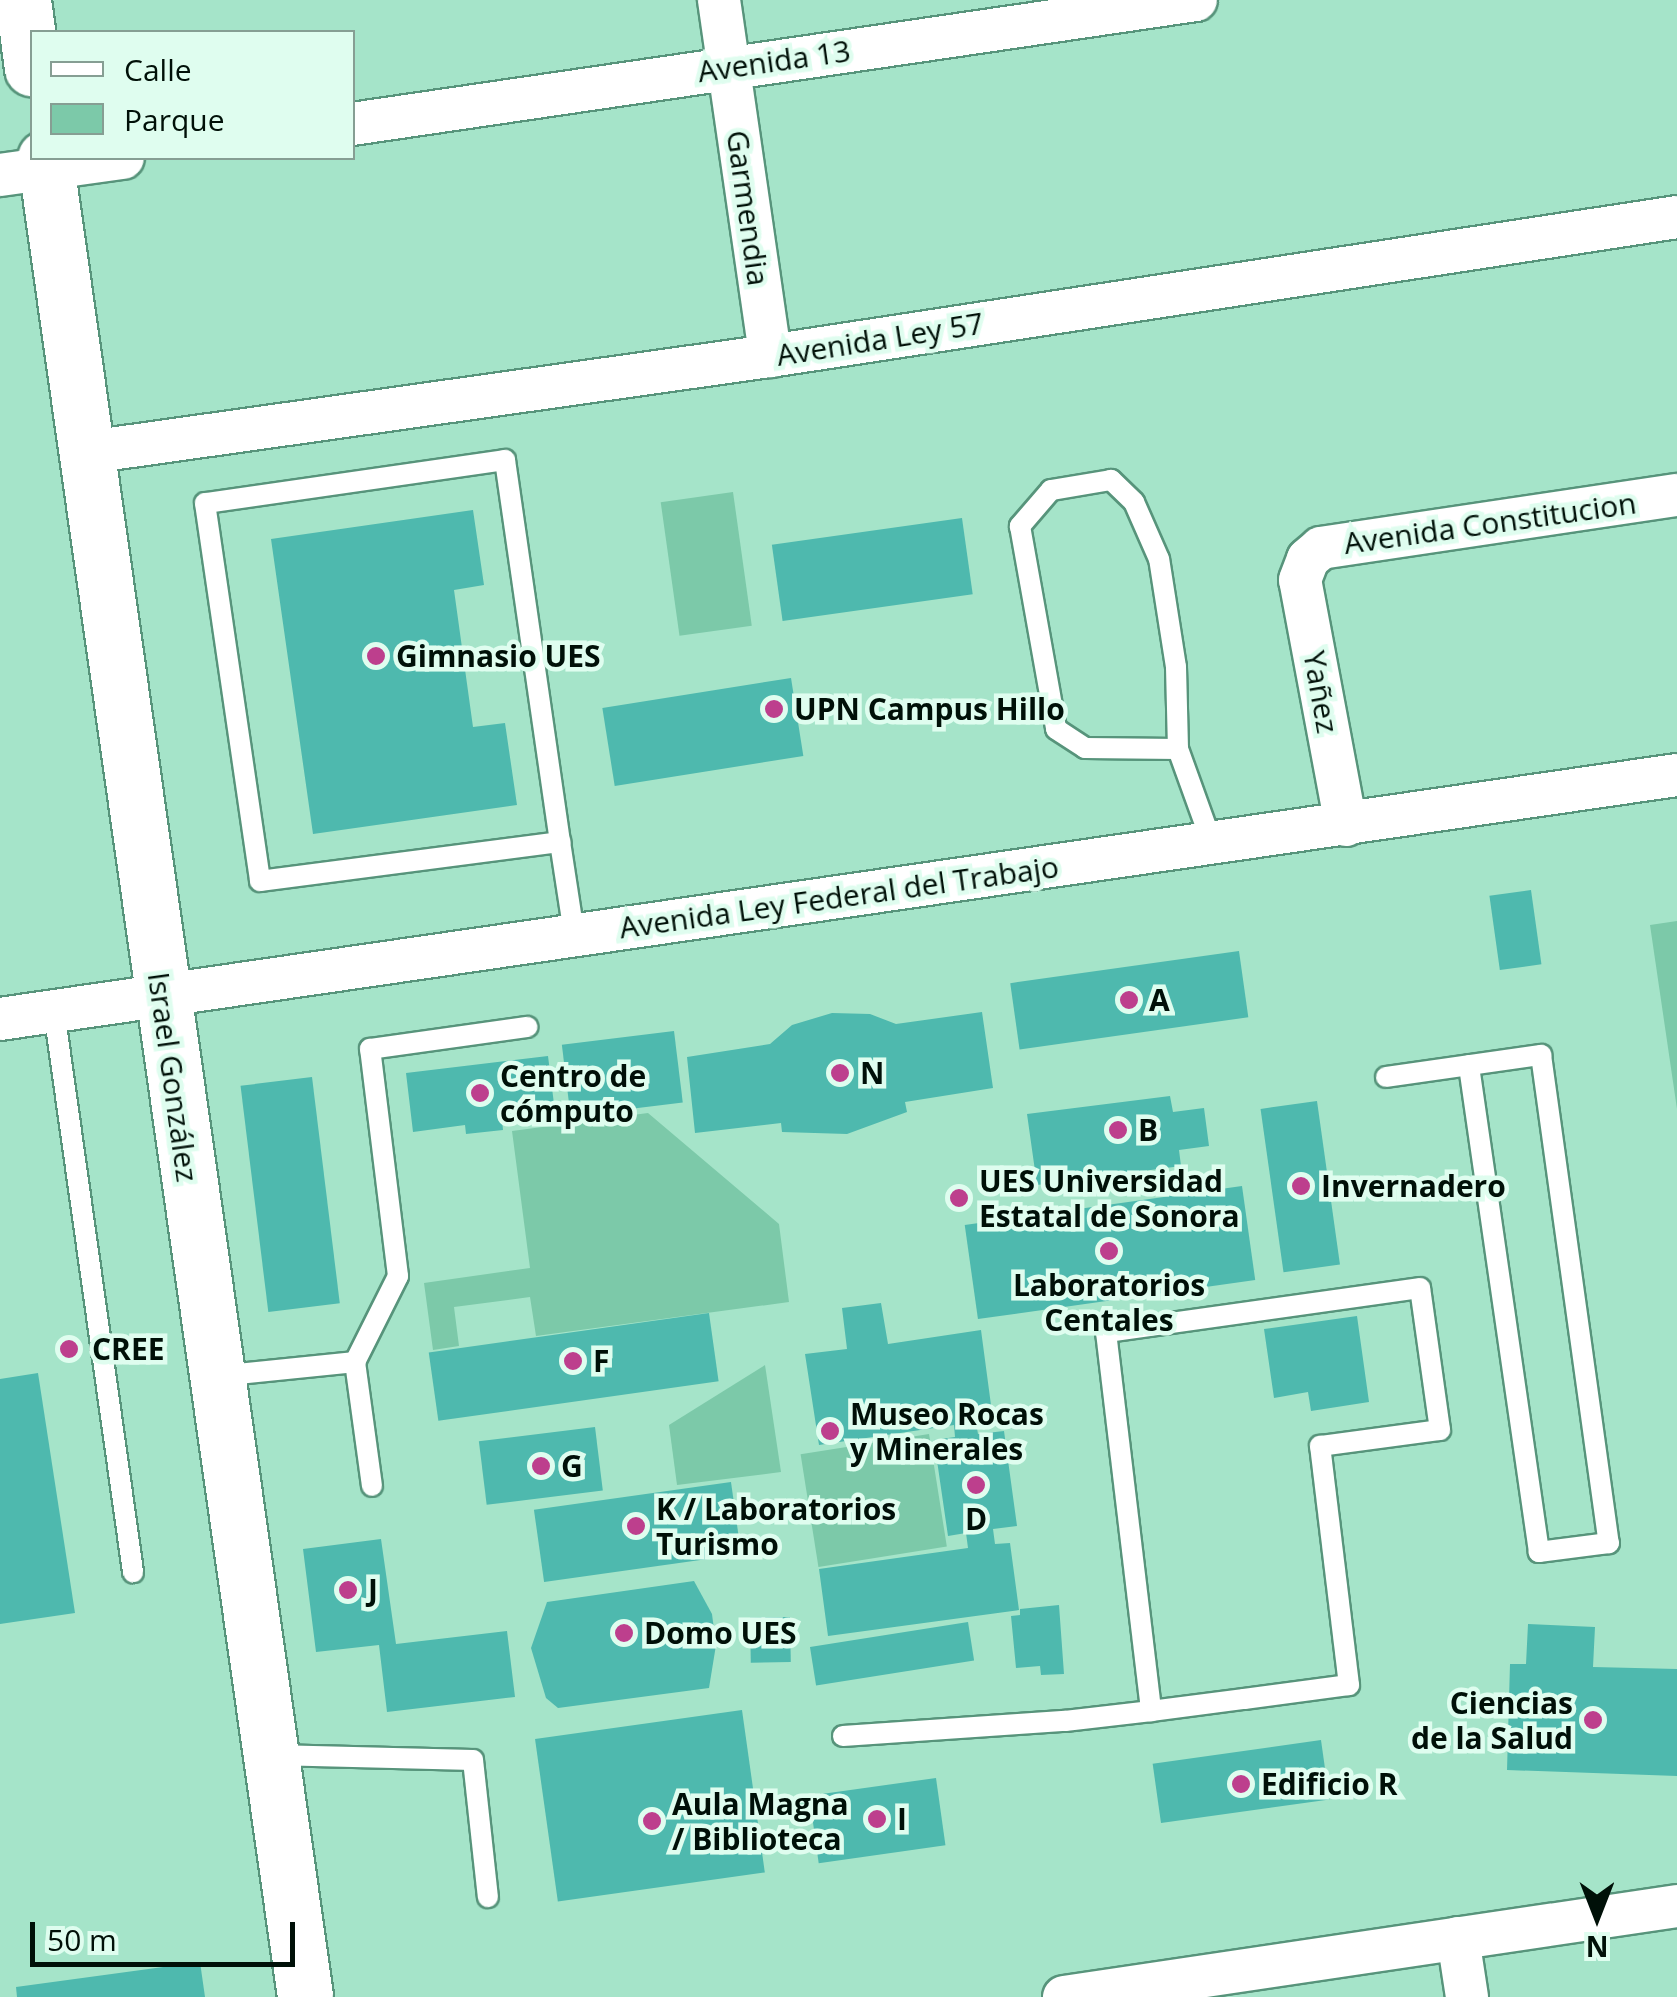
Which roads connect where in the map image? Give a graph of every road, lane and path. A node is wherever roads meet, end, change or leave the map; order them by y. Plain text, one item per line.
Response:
1 (23, 0) edge
2 (719, 0) edge
3 (1196, 0) edge
4 (30, 53) edge
5 (728, 68) junction
6 (355, 124) edge
7 (103, 160) edge
8 (31, 167) edge
9 (1677, 217) edge
10 (770, 356) junction
11 (82, 452) junction
12 (1677, 496) edge
13 (1308, 559) joint
14 (1178, 749) junction
15 (1677, 775) edge
16 (1346, 825) junction
17 (560, 842) junction
18 (1213, 846) junction
19 (574, 933) junction
20 (162, 995) junction
21 (54, 1011) junction
22 (0, 1019) edge
23 (526, 1026) dead end
24 (1469, 1066) junction
25 (1386, 1077) dead end
26 (355, 1362) junction
27 (216, 1376) junction
28 (372, 1486) dead end
29 (134, 1572) dead end
30 (1151, 1711) junction
31 (842, 1736) dead end
32 (270, 1755) junction
33 (488, 1897) dead end
34 (1677, 1906) edge
35 (1458, 1938) junction
36 (305, 1997) edge
37 (1064, 1997) edge
38 (1466, 1997) edge

1 - 4 street
2 - 5 street, Garmendia
3 - 5 street, Avenida 13
5 - 6 street, Avenida 13
5 - 10 street, Garmendia
7 - 8 street
8 - 11 street, Israel González
9 - 10 street, Avenida Ley 57
10 - 11 street, Avenida Ley 57
11 - 20 street, Israel González
12 - 13 street, Avenida Constitucion
13 - 16 street, Yañez
14 - 14 lane
14 - 18 lane
15 - 16 street, Avenida Ley Federal del Trabajo
16 - 18 street, Avenida Ley Federal del Trabajo
17 - 17 lane
17 - 19 lane
18 - 19 street, Avenida Ley Federal del Trabajo
19 - 20 street, Avenida Ley Federal del Trabajo
20 - 21 street, Avenida Ley Federal del Trabajo
20 - 27 street, Israel González
21 - 22 street, Avenida Ley Federal del Trabajo
21 - 29 lane
23 - 26 lane
24 - 24 lane
24 - 25 lane
26 - 27 lane
26 - 28 lane
27 - 32 street, Israel González
30 - 30 lane
30 - 31 lane
32 - 33 lane
32 - 36 street, Israel González
34 - 35 street
35 - 37 street
35 - 38 street

